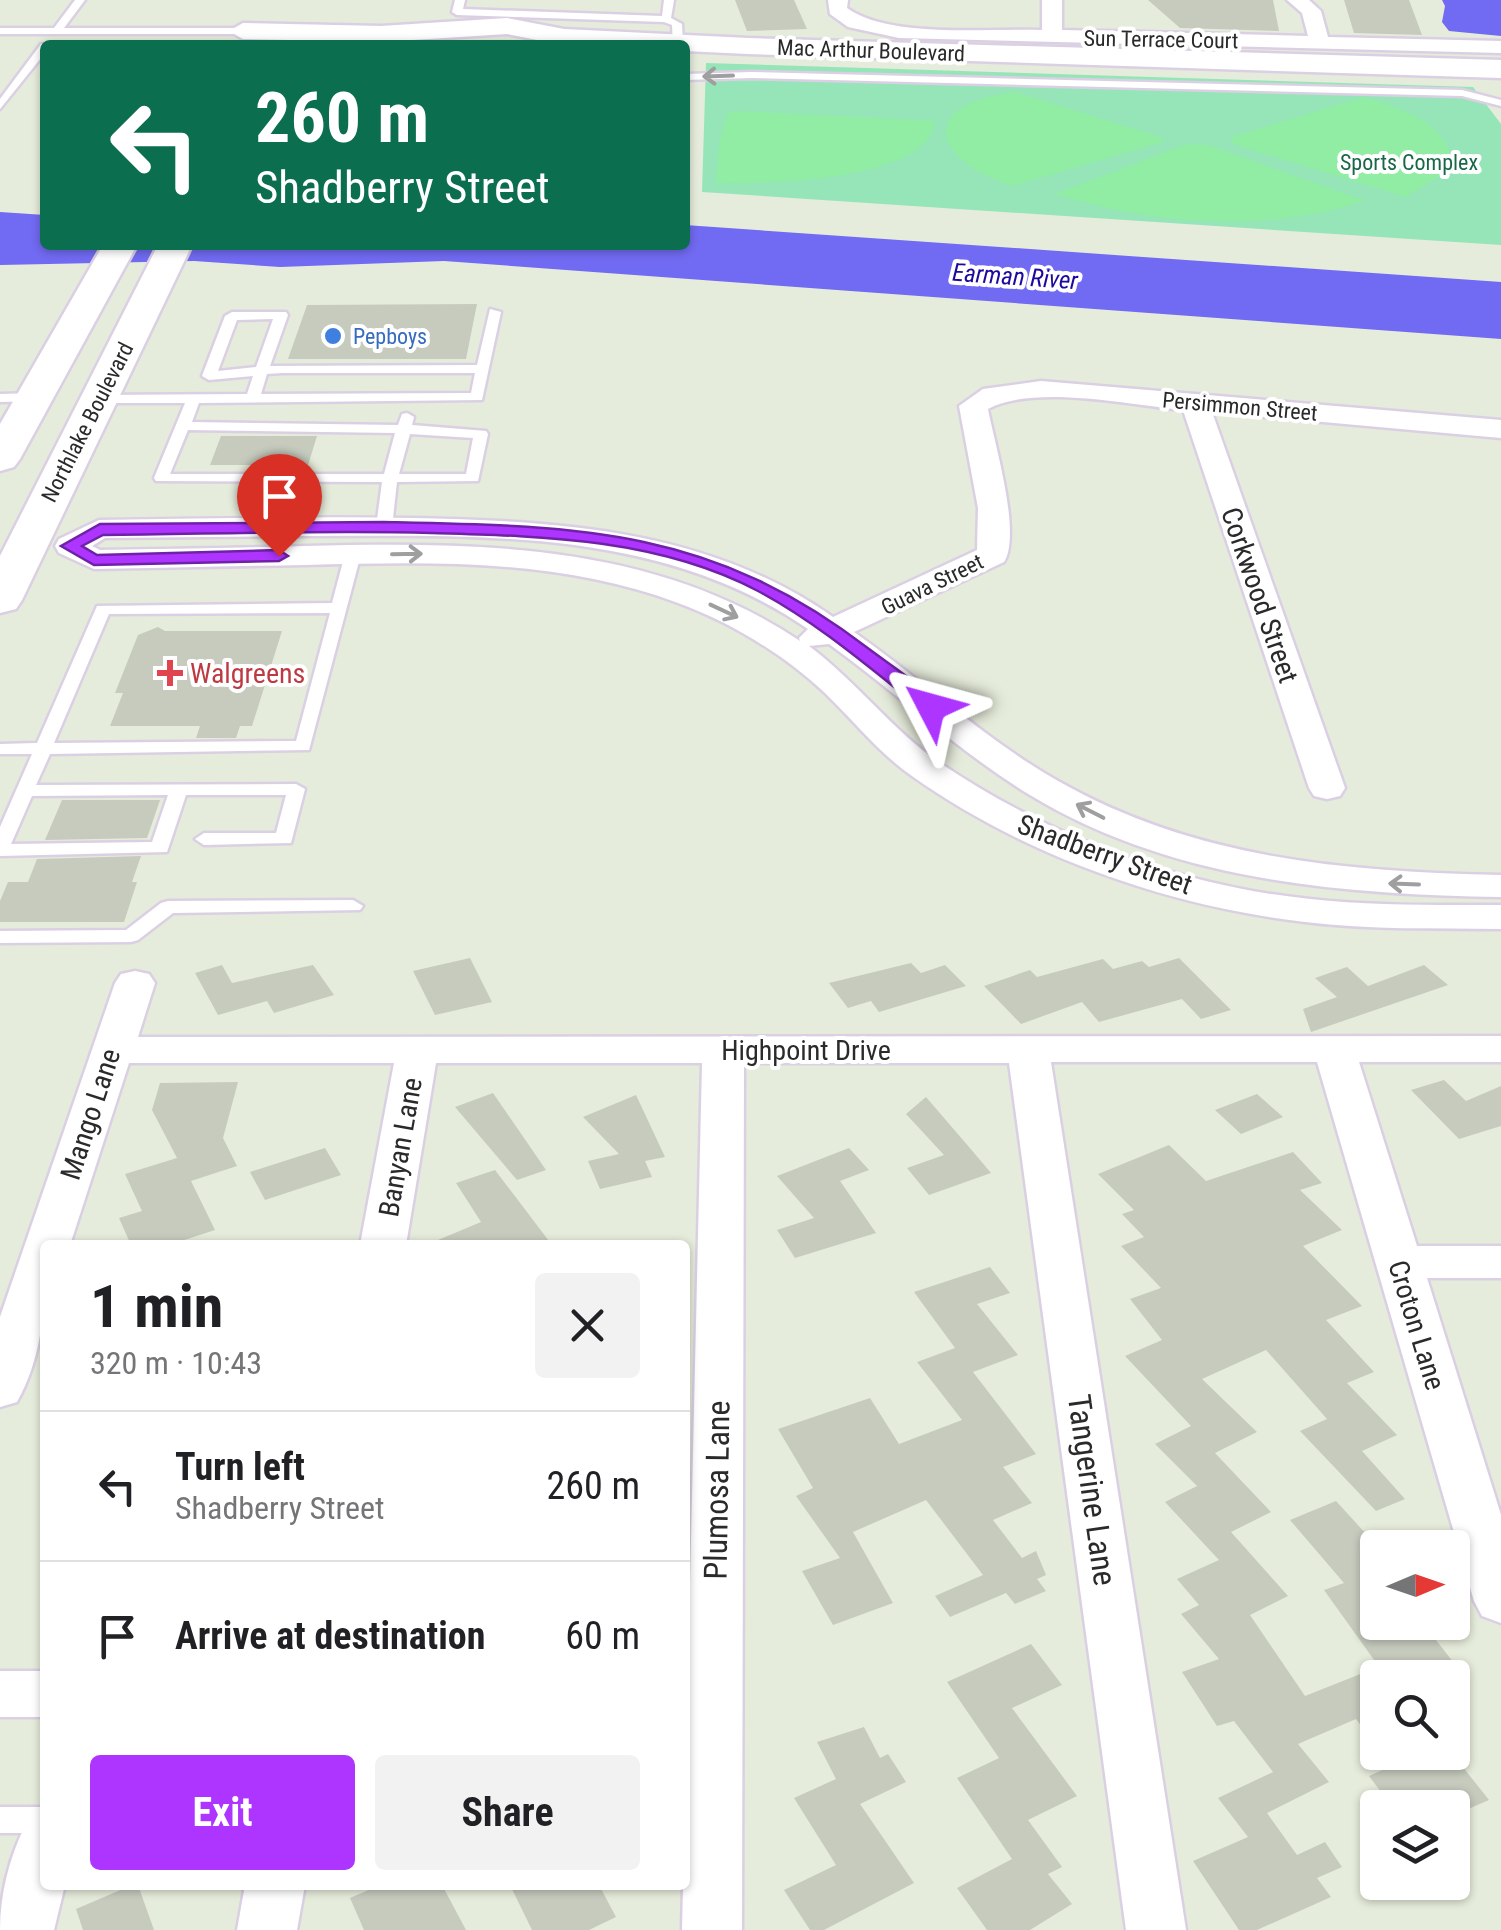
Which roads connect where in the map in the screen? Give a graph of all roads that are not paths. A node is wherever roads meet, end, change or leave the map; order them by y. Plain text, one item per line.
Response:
1 (80, 0) edge
2 (258, 0) edge
3 (299, 0) edge
4 (460, 0) edge
5 (669, 0) edge
6 (838, 0) edge
7 (1052, 0) edge
8 (1297, 0) edge
9 (0, 31) edge
10 (1052, 36) junction
11 (0, 40) edge
12 (45, 40) edge
13 (51, 40) edge
14 (52, 40) edge
15 (239, 40) edge
16 (285, 40) edge
17 (299, 40) edge
18 (649, 40) edge
19 (669, 40) edge
20 (677, 40) edge
21 (40, 41) edge
22 (690, 41) edge
23 (690, 42) edge
24 (1320, 43) junction
25 (1501, 48) edge
26 (40, 54) edge
27 (1501, 69) edge
28 (690, 77) edge
29 (1501, 80) edge
30 (1286, 83) junction
31 (1501, 102) edge
32 (0, 106) edge
33 (113, 258) edge
34 (169, 258) edge
35 (495, 312) dead end
36 (483, 369) junction
37 (262, 371) junction
38 (18, 398) edge
39 (252, 398) junction
40 (409, 398) junction
41 (194, 399) junction
42 (97, 400) junction
43 (981, 400) joint
44 (1194, 402) junction
45 (182, 426) junction
46 (406, 428) junction
47 (1501, 428) edge
48 (0, 459) edge
49 (390, 479) junction
50 (384, 527) junction
51 (8, 546) edge
52 (70, 546) junction
53 (353, 554) junction
54 (0, 600) edge
55 (338, 608) junction
56 (833, 631) junction
57 (788, 649) junction
58 (0, 749) edge
59 (42, 749) junction
60 (1327, 788) dead end
61 (24, 790) junction
62 (179, 790) junction
63 (204, 839) dead end
64 (0, 849) edge
65 (1501, 886) edge
66 (354, 906) dead end
67 (1501, 917) edge
68 (0, 937) edge
69 (135, 983) dead end
70 (1028, 1049) junction
71 (1334, 1049) junction
72 (1501, 1049) edge
73 (111, 1050) junction
74 (416, 1050) junction
75 (722, 1050) junction
76 (49, 1240) edge
77 (385, 1240) edge
78 (1398, 1262) junction
79 (1501, 1262) edge
80 (40, 1267) edge
81 (0, 1390) edge
82 (1490, 1531) edge
83 (1501, 1601) edge
84 (0, 1694) edge
85 (40, 1694) edge
86 (40, 1821) edge
87 (12, 1829) edge
88 (274, 1890) edge
89 (24, 1930) edge
90 (268, 1930) edge
91 (712, 1930) edge
92 (1156, 1930) edge

1 - 13 lane
2 - 15 street
3 - 16 street
4 - 19 lane
5 - 20 lane
6 - 10 street, Sun Terrace Court
7 - 10 street
8 - 24 street
9 - 12 lane
10 - 24 street, Sun Terrace Court
11 - 21 lane
14 - 15 lane
17 - 18 street, Mac Arthur Boulevard
22 - 27 street, Mac Arthur Boulevard
23 - 30 street, Mac Arthur Boulevard
24 - 25 street, Sun Terrace Court
26 - 32 lane
30 -> 28 lane
29 - 30 street, Mac Arthur Boulevard
30 - 31 lane
33 - 38 street, Northlake Boulevard
34 - 42 street, Northlake Boulevard
35 - 36 lane
36 - 37 lane
36 - 40 lane
37 - 37 lane
37 - 39 lane
38 - 48 street, Northlake Boulevard
39 - 40 lane
39 - 41 lane
40 - 46 lane
41 - 42 lane
41 - 45 lane
42 - 51 street, Northlake Boulevard
43 - 44 street, Persimmon Street
43 - 56 street, Guava Street
44 - 47 street, Persimmon Street
44 - 60 street, Corkwood Street
45 - 46 lane
45 - 49 lane
46 - 49 lane
46 - 49 lane
49 - 50 lane
50 - 52 street, Shadberry Street
50 - 56 street, Shadberry Street
51 - 52 street, Shadberry Street
51 - 54 street, Northlake Boulevard
52 - 53 street, Shadberry Street
53 - 55 lane
53 -> 57 street, Shadberry Street
55 - 59 lane
55 - 59 lane
56 - 57 street
65 -> 56 street, Shadberry Street
57 - 67 street, Shadberry Street
58 - 59 lane
59 - 61 lane
61 - 62 lane
61 - 64 lane
62 - 63 lane
62 - 64 lane
66 - 68 lane
69 - 73 street, Mango Lane
70 - 71 street, Highpoint Drive
70 - 75 street, Highpoint Drive
70 - 92 street, Tangerine Lane
71 - 72 street, Highpoint Drive
71 - 78 street, Croton Lane
73 - 74 street, Highpoint Drive
73 - 76 street, Mango Lane
74 - 75 street, Highpoint Drive
74 - 77 street, Banyan Lane
75 - 91 street, Plumosa Lane
78 - 79 street
78 - 82 street, Croton Lane
80 - 81 street, Mango Lane
82 - 83 street, Croton Lane
84 - 85 street
86 - 87 lane
87 - 89 street
88 - 90 street

